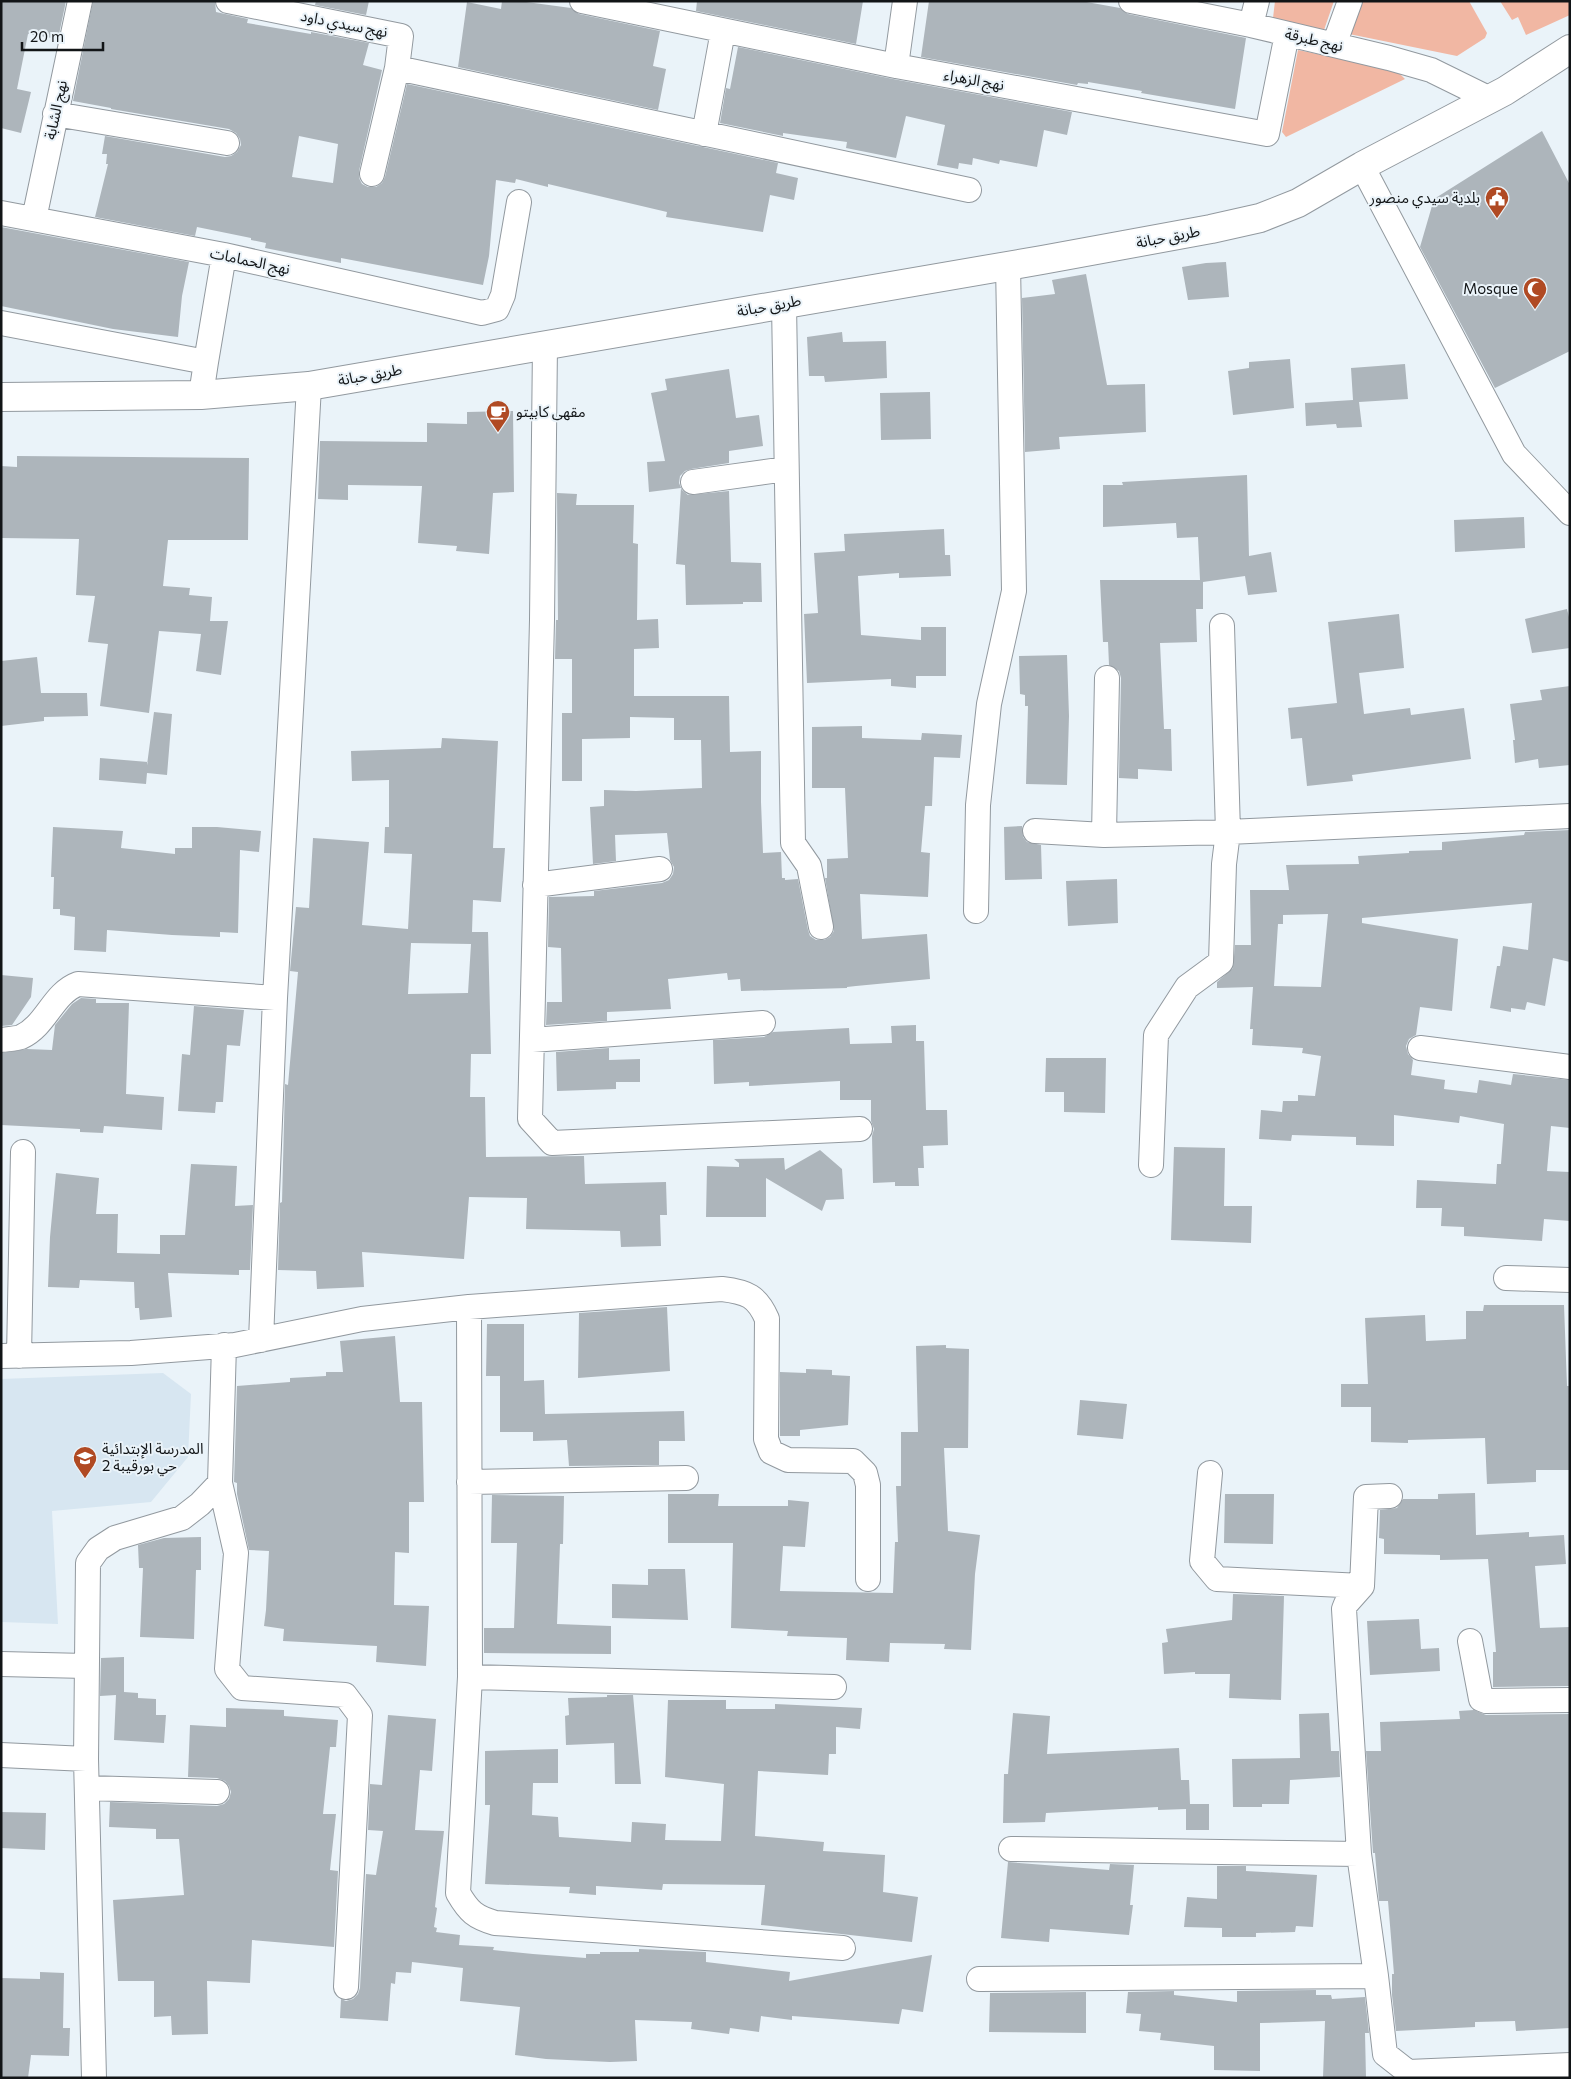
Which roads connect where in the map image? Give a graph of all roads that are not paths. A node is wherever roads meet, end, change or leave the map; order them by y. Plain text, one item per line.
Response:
1 (80, 1) edge
2 (228, 1) edge
3 (582, 1) edge
4 (905, 1) edge
5 (1131, 1) edge
6 (1257, 1) edge
7 (1350, 1) edge
8 (1252, 25) junction
9 (723, 31) junction
10 (1287, 34) junction
11 (1334, 45) junction
12 (1570, 49) edge
13 (896, 66) junction
14 (398, 68) junction
15 (1570, 70) edge
16 (1498, 95) junction
17 (55, 114) junction
18 (704, 134) junction
19 (227, 144) dead end
20 (1362, 166) junction
21 (372, 174) dead end
22 (969, 190) dead end
23 (519, 202) dead end
24 (1, 213) edge
25 (34, 219) junction
26 (224, 255) junction
27 (1008, 266) junction
28 (784, 304) junction
29 (1, 323) edge
30 (545, 344) junction
31 (206, 362) junction
32 (309, 386) junction
33 (201, 395) junction
34 (1, 397) edge
35 (786, 469) junction
36 (693, 482) dead end
37 (1570, 513) edge
38 (1222, 626) dead end
39 (1107, 678) dead end
40 (1570, 816) edge
41 (1035, 831) dead end
42 (1228, 832) junction
43 (1104, 835) junction
44 (660, 870) dead end
45 (535, 885) junction
46 (976, 911) dead end
47 (821, 927) dead end
48 (274, 998) junction
49 (763, 1023) dead end
50 (1, 1040) edge
51 (532, 1040) junction
52 (1420, 1048) dead end
53 (1570, 1067) edge
54 (860, 1129) dead end
55 (23, 1152) dead end
56 (1151, 1165) dead end
57 (1506, 1278) dead end
58 (1570, 1280) edge
59 (469, 1307) junction
60 (260, 1340) junction
61 (224, 1345) junction
62 (10, 1356) edge
63 (1210, 1473) dead end
64 (686, 1478) dead end
65 (469, 1482) junction
66 (220, 1483) junction
67 (1390, 1496) dead end
68 (868, 1578) dead end
69 (1362, 1586) junction
70 (1470, 1641) dead end
71 (1, 1664) edge
72 (86, 1666) junction
73 (470, 1677) junction
74 (834, 1686) dead end
75 (1570, 1700) edge
76 (1, 1755) edge
77 (86, 1759) junction
78 (88, 1788) junction
79 (217, 1792) dead end
80 (1011, 1849) dead end
81 (1359, 1854) junction
82 (843, 1948) dead end
83 (1376, 1976) junction
84 (979, 1978) dead end
85 (346, 1988) dead end
86 (1570, 2065) edge
87 (94, 2078) edge

1 - 17 street, نهج الشابة
2 - 14 street, نهج سيدي داود
3 - 9 street, نهج الزهراء
4 - 13 street
5 - 8 street, نهج طبرقة
6 - 8 street
7 - 11 street
8 - 10 street, نهج طبرقة
9 - 13 street, نهج الزهراء
9 - 18 street
10 - 11 street, نهج طبرقة
10 - 13 street, نهج الزهراء
11 - 16 street, نهج طبرقة
12 - 16 street, طريق حبانة
14 - 18 street
14 - 21 street
15 - 16 street, طريق حبانة
16 - 20 street, طريق حبانة
17 - 19 street
17 - 25 street, نهج الشابة
18 - 22 street
20 - 27 street, طريق حبانة
20 - 37 street
23 - 26 street, نهج الحمامات
24 - 25 street, نهج الحمامات
25 - 26 street, نهج الحمامات
26 - 31 street
27 - 28 street, طريق حبانة
27 - 46 street
28 - 30 street, طريق حبانة
28 - 35 street
29 - 31 street
30 - 32 street, طريق حبانة
30 - 45 street
31 - 33 street
32 - 33 street, طريق حبانة
32 - 48 street
33 - 34 street, طريق حبانة
35 - 36 street
35 - 47 street
38 - 42 street
39 - 43 street
40 - 42 street
41 - 43 street
42 - 43 street
42 - 56 street
44 - 45 street
45 - 51 street
48 - 50 street
48 - 60 street
49 - 51 street
51 - 54 street
52 - 53 street
55 - 62 street
57 - 58 street
59 - 60 street
59 - 65 street
59 - 68 street
60 - 61 street
61 - 62 street
61 - 66 street
63 - 69 street
64 - 65 street
65 - 73 street
66 - 72 street
66 - 85 street
67 - 69 street
69 - 81 street
70 - 75 street
71 - 72 street
72 - 77 street
73 - 74 street
73 - 82 street
76 - 77 street
77 - 78 street
78 - 79 street
78 - 87 street
80 - 81 street
81 - 83 street
83 - 84 street
83 - 86 street

